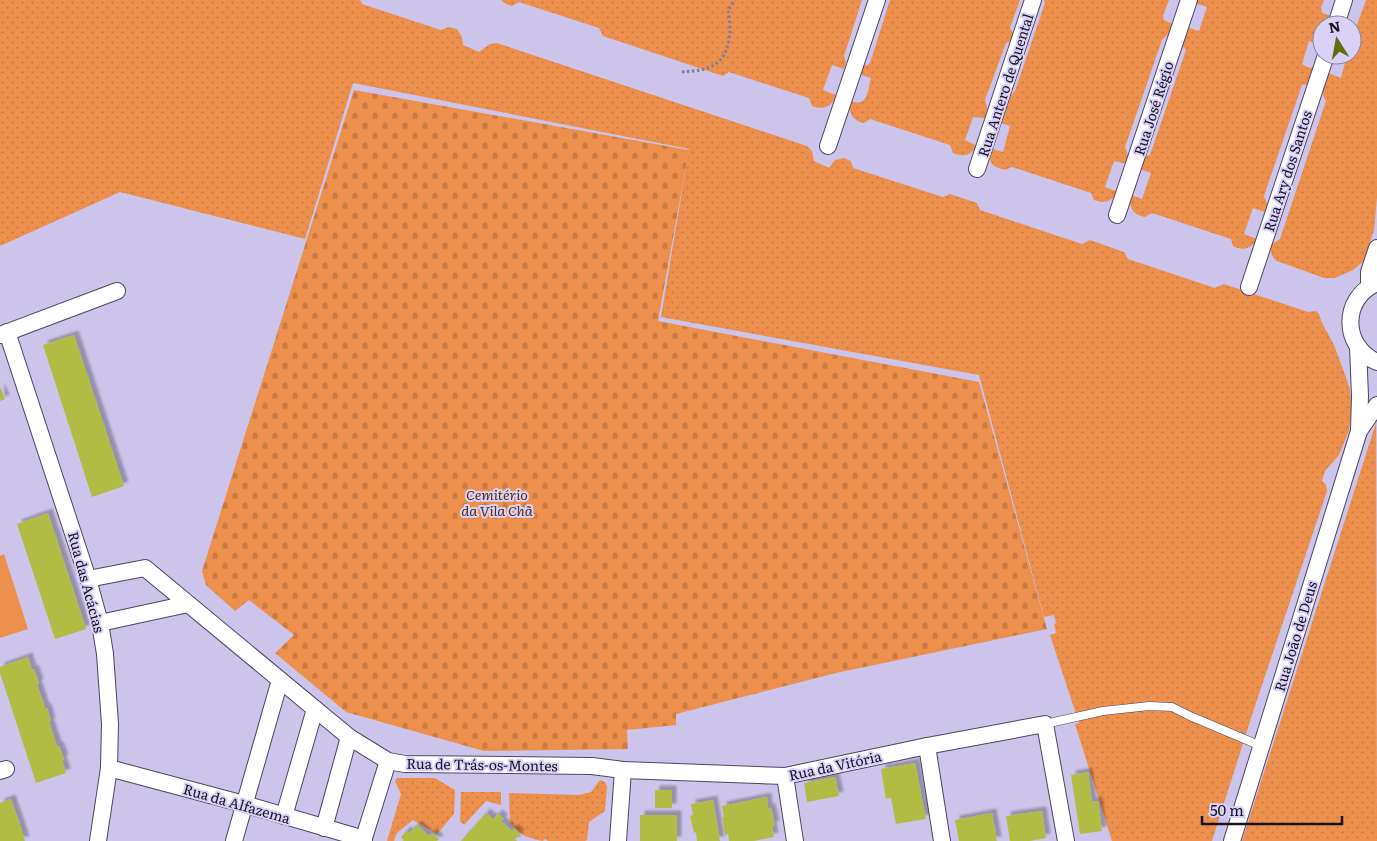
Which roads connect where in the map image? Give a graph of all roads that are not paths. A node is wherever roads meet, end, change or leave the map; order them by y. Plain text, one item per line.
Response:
1 (877, 0) edge
2 (1033, 0) edge
3 (1188, 0) edge
4 (1344, 0) edge
5 (1339, 15) edge
6 (1323, 65) edge
7 (828, 146) dead end
8 (977, 169) dead end
9 (1117, 215) dead end
10 (1377, 248) edge
11 (1373, 285) edge
12 (1249, 287) dead end
13 (118, 291) dead end
14 (4, 334) edge
15 (1358, 348) junction
16 (1377, 362) edge
17 (1377, 405) edge
18 (1359, 431) junction
19 (88, 579) junction
20 (188, 604) junction
21 (100, 623) junction
22 (280, 680) junction
23 (315, 709) junction
24 (1045, 724) junction
25 (349, 737) junction
26 (927, 746) junction
27 (1261, 746) junction
28 (388, 761) junction
29 (109, 768) junction
30 (623, 770) junction
31 (785, 776) junction
32 (244, 804) junction
33 (284, 816) junction
34 (324, 828) junction
35 (364, 840) edge
36 (98, 841) edge
37 (234, 841) edge
38 (618, 841) edge
39 (795, 841) edge
40 (942, 841) edge
41 (1066, 841) edge
42 (1232, 841) edge

1 - 7 street
2 - 8 street, Rua Antero de Quental
3 - 9 street, Rua José Régio
4 - 5 street
6 - 12 street, Rua Ary dos Santos
10 - 11 street
11 - 15 street, Rua João de Deus
13 - 14 street
14 - 19 street, Rua das Acácias
15 - 16 street
15 - 18 street, Rua João de Deus
17 - 18 street, Rua João de Deus
18 - 27 street, Rua João de Deus
19 - 20 street, Rua de Trás-os-Montes
19 - 21 street, Rua das Acácias
20 - 21 street
20 - 22 street, Rua de Trás-os-Montes
21 - 29 street, Rua das Acácias
22 - 23 street, Rua de Trás-os-Montes
22 - 32 street
23 - 25 street, Rua de Trás-os-Montes
23 - 33 street
24 - 26 street, Rua da Vitória
24 - 27 lane
24 - 41 street
25 - 28 street, Rua de Trás-os-Montes
25 - 34 street
26 - 31 street, Rua da Vitória
26 - 40 street
27 - 42 street, Rua João de Deus
28 - 30 street, Rua de Trás-os-Montes
28 - 35 street
29 - 32 street, Rua da Alfazema
29 - 36 street, Rua das Acácias
30 - 31 street, Rua da Vitória
30 - 38 street
31 - 39 street
32 - 33 street, Rua da Alfazema
32 - 37 street
33 - 34 street, Rua da Alfazema
34 - 35 street, Rua da Alfazema

